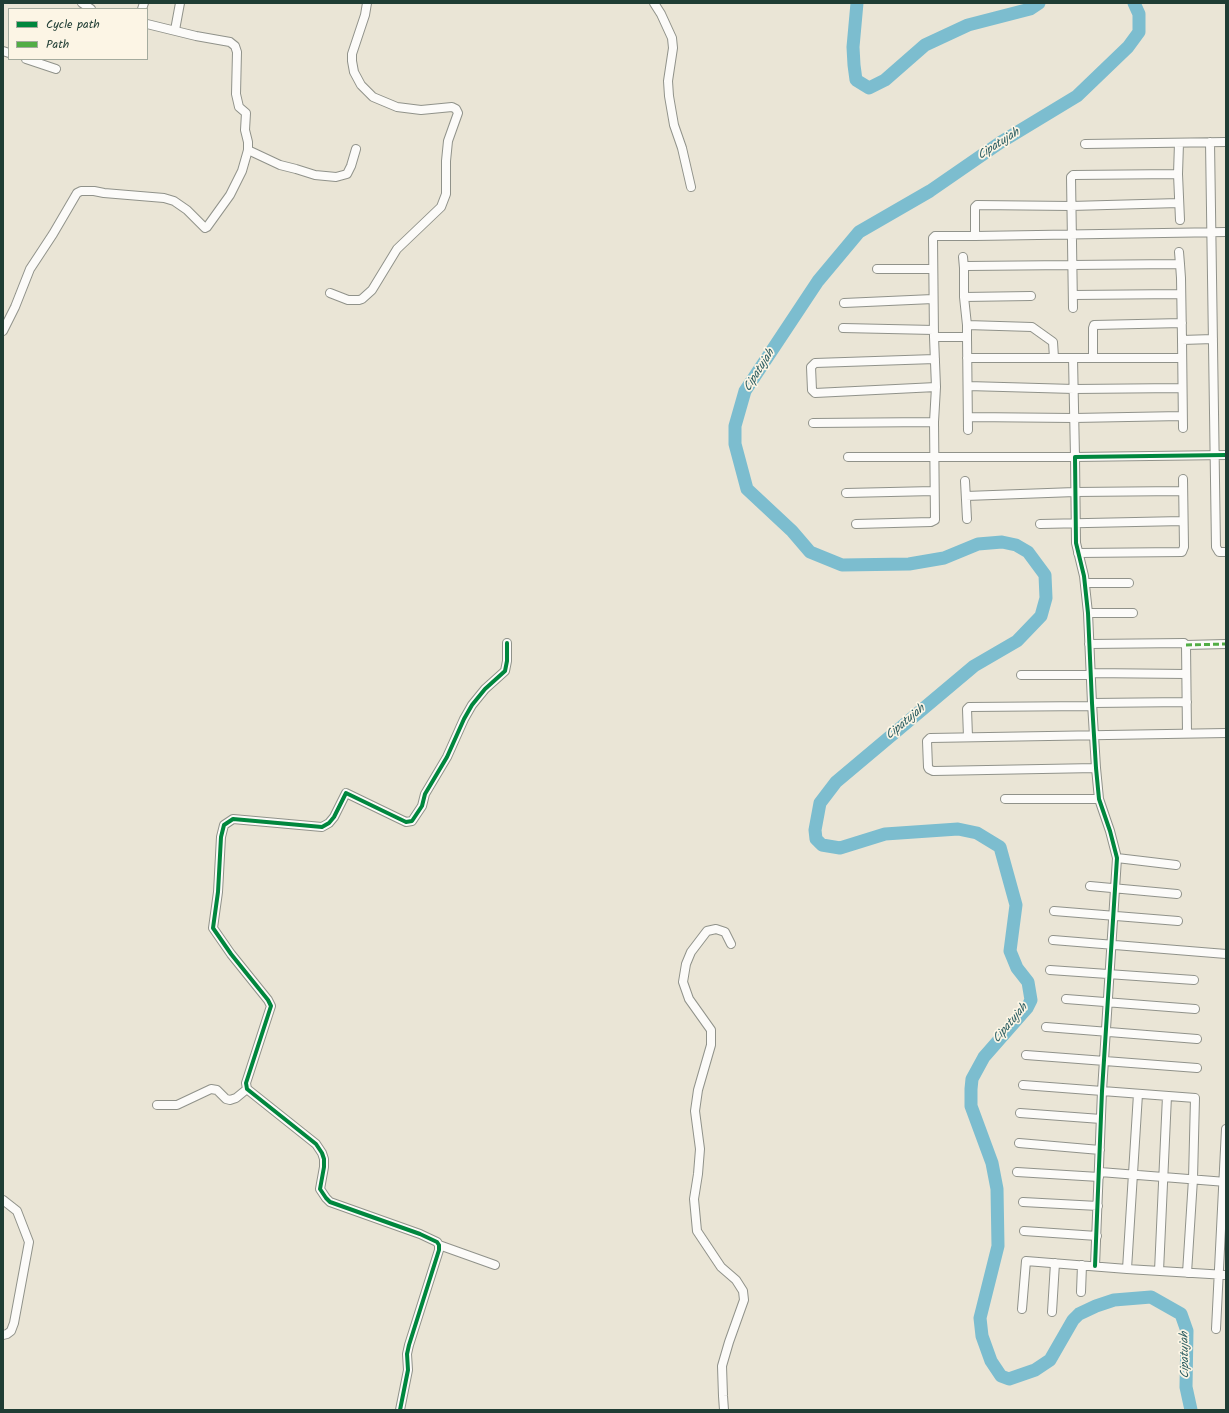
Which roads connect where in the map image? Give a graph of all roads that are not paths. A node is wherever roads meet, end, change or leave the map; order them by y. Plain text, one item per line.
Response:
1 (180, 3) edge
2 (367, 3) edge
3 (654, 3) edge
4 (148, 24) edge
5 (175, 30) junction
6 (29, 60) edge
7 (56, 69) dead end
8 (1210, 142) junction
9 (1226, 142) edge
10 (1178, 143) junction
11 (1085, 144) dead end
12 (356, 149) dead end
13 (248, 150) junction
14 (1178, 174) junction
15 (691, 187) dead end
16 (1179, 203) junction
17 (1071, 206) junction
18 (1180, 220) dead end
19 (1212, 232) junction
20 (1226, 232) edge
21 (1072, 235) junction
22 (975, 236) junction
23 (1179, 252) dead end
24 (964, 257) dead end
25 (1180, 264) junction
26 (1072, 265) junction
27 (964, 268) junction
28 (877, 269) dead end
29 (933, 269) junction
30 (330, 293) dead end
31 (1181, 294) junction
32 (1073, 295) junction
33 (1031, 296) dead end
34 (964, 297) junction
35 (933, 299) junction
36 (844, 303) dead end
37 (1073, 308) dead end
38 (1182, 323) junction
39 (967, 325) junction
40 (843, 328) dead end
41 (3, 331) edge
42 (934, 334) junction
43 (967, 338) junction
44 (1213, 339) junction
45 (1182, 340) junction
46 (967, 358) junction
47 (1054, 358) junction
48 (1074, 358) junction
49 (1093, 358) junction
50 (1182, 358) junction
51 (935, 359) junction
52 (968, 386) junction
53 (936, 387) junction
54 (1182, 388) junction
55 (1074, 389) junction
56 (1182, 416) junction
57 (968, 417) junction
58 (1074, 418) junction
59 (934, 422) junction
60 (813, 423) dead end
61 (1183, 428) dead end
62 (968, 430) dead end
63 (1215, 455) junction
64 (1226, 455) edge
65 (848, 457) dead end
66 (935, 457) junction
67 (1075, 457) junction
68 (1183, 479) dead end
69 (965, 481) dead end
70 (934, 491) junction
71 (1183, 491) junction
72 (1075, 492) junction
73 (846, 493) dead end
74 (966, 496) junction
75 (967, 519) dead end
76 (1184, 521) junction
77 (856, 524) dead end
78 (1040, 524) dead end
79 (1076, 524) junction
80 (1226, 552) edge
81 (1078, 553) junction
82 (1129, 582) dead end
83 (1085, 583) junction
84 (1132, 612) dead end
85 (1088, 613) junction
86 (507, 643) dead end
87 (1089, 644) junction
88 (1226, 644) edge
89 (1186, 645) junction
90 (1091, 674) junction
91 (1186, 674) junction
92 (1021, 675) dead end
93 (1187, 702) junction
94 (1092, 704) junction
95 (1187, 733) junction
96 (1226, 733) edge
97 (1094, 735) junction
98 (968, 737) junction
99 (1096, 768) junction
100 (1005, 799) dead end
101 (1099, 799) junction
102 (1117, 858) junction
103 (1176, 865) dead end
104 (1090, 886) dead end
105 (1115, 888) junction
106 (1177, 894) dead end
107 (1054, 911) dead end
108 (1113, 916) junction
109 (1178, 921) dead end
110 (1053, 940) dead end
111 (731, 944) dead end
112 (1111, 945) junction
113 (1226, 954) edge
114 (1050, 970) dead end
115 (1110, 974) junction
116 (1194, 980) dead end
117 (1066, 999) dead end
118 (1108, 1002) junction
119 (1195, 1009) dead end
120 (1046, 1027) dead end
121 (1106, 1032) junction
122 (1197, 1039) dead end
123 (1026, 1055) dead end
124 (1104, 1060) junction
125 (1197, 1068) dead end
126 (1023, 1085) dead end
127 (246, 1089) junction
128 (1102, 1091) junction
129 (1138, 1094) junction
130 (1167, 1096) junction
131 (157, 1105) dead end
132 (1020, 1114) dead end
133 (1101, 1119) junction
134 (1226, 1129) edge
135 (1019, 1144) dead end
136 (1100, 1150) junction
137 (1017, 1172) dead end
138 (1100, 1175) junction
139 (1133, 1175) junction
140 (1163, 1177) junction
141 (1193, 1179) junction
142 (1225, 1182) edge
143 (3, 1200) edge
144 (1023, 1202) dead end
145 (1098, 1206) junction
146 (1024, 1232) dead end
147 (1097, 1236) junction
148 (439, 1245) junction
149 (1055, 1263) junction
150 (495, 1265) dead end
151 (1082, 1265) junction
152 (1095, 1266) junction
153 (1127, 1269) junction
154 (1159, 1271) junction
155 (1187, 1273) junction
156 (1222, 1275) edge
157 (1081, 1292) dead end
158 (1022, 1309) dead end
159 (1052, 1312) dead end
160 (1216, 1329) dead end
161 (3, 1335) edge
162 (400, 1410) edge
163 (724, 1410) edge

1 - 5 street
2 - 30 street
3 - 15 street
4 - 5 street
5 - 13 street
6 - 7 street
8 - 9 street
8 - 10 street
8 - 19 street
10 - 11 street
10 - 14 street
12 - 13 street
13 - 41 street
14 - 16 street
14 - 17 street
16 - 17 street
16 - 18 street
17 - 21 street
17 - 22 street
19 - 20 street
19 - 21 street
19 - 44 street
21 - 22 street
21 - 26 street
22 - 29 street
23 - 25 street
24 - 27 street
25 - 26 street
25 - 31 street
26 - 27 street
26 - 32 street
27 - 34 street
28 - 29 street
29 - 35 street
31 - 32 street
31 - 38 street
32 - 37 street
33 - 34 street
34 - 39 street
35 - 36 street
35 - 42 street
38 - 45 street
38 - 49 street
39 - 43 street
39 - 47 street
40 - 42 street
42 - 43 street
42 - 51 street
43 - 46 street
44 - 45 street
44 - 63 street
45 - 50 street
46 - 47 street
46 - 52 street
47 - 48 street
48 - 49 street
48 - 55 street
49 - 50 street
50 - 54 street
51 - 53 street
51 - 53 street
52 - 55 street
52 - 57 street
53 - 59 street
54 - 55 street
54 - 56 street
55 - 58 street
56 - 58 street
56 - 61 street
57 - 58 street
57 - 62 street
58 - 67 street
59 - 60 street
59 - 66 street
63 - 64 street
63 - 67 street
63 - 80 street
65 - 66 street
66 - 67 street
66 - 70 street
67 - 72 street
68 - 71 street
69 - 74 street
70 - 73 street
70 - 77 street
71 - 72 street
71 - 76 street
72 - 74 street
72 - 79 street
74 - 75 street
76 - 79 street
76 - 81 street
78 - 79 street
79 - 81 street
81 - 83 street
82 - 83 street
83 - 85 street
84 - 85 street
85 - 87 street
86 - 127 street
87 - 89 street
87 - 90 street
88 - 89 street
89 - 91 street
90 - 91 street
90 - 92 street
90 - 94 street
91 - 93 street
93 - 94 street
93 - 95 street
94 - 97 street
94 - 98 street
95 - 96 street
95 - 97 street
97 - 98 street
97 - 99 street
98 - 99 street
99 - 101 street
100 - 101 street
101 - 102 street
102 - 103 street
102 - 105 street
104 - 105 street
105 - 106 street
105 - 108 street
107 - 108 street
108 - 109 street
108 - 112 street
110 - 112 street
111 - 163 street
112 - 113 street
112 - 115 street
114 - 115 street
115 - 116 street
115 - 118 street
117 - 118 street
118 - 119 street
118 - 121 street
120 - 121 street
121 - 122 street
121 - 124 street
123 - 124 street
124 - 125 street
124 - 128 street
126 - 128 street
127 - 131 street
127 - 148 street
128 - 129 street
128 - 133 street
129 - 130 street
129 - 139 street
130 - 140 street
130 - 141 street
132 - 133 street
133 - 136 street
134 - 142 street
135 - 136 street
136 - 138 street
137 - 138 street
138 - 139 street
138 - 145 street
139 - 140 street
139 - 153 street
140 - 141 street
140 - 154 street
141 - 142 street
141 - 155 street
142 - 156 street
143 - 161 street
144 - 145 street
145 - 147 street
146 - 147 street
147 - 152 street
148 - 150 street
148 - 162 street
149 - 151 street
149 - 158 street
149 - 159 street
151 - 152 street
151 - 157 street
152 - 153 street
153 - 154 street
154 - 155 street
155 - 156 street
156 - 160 street

